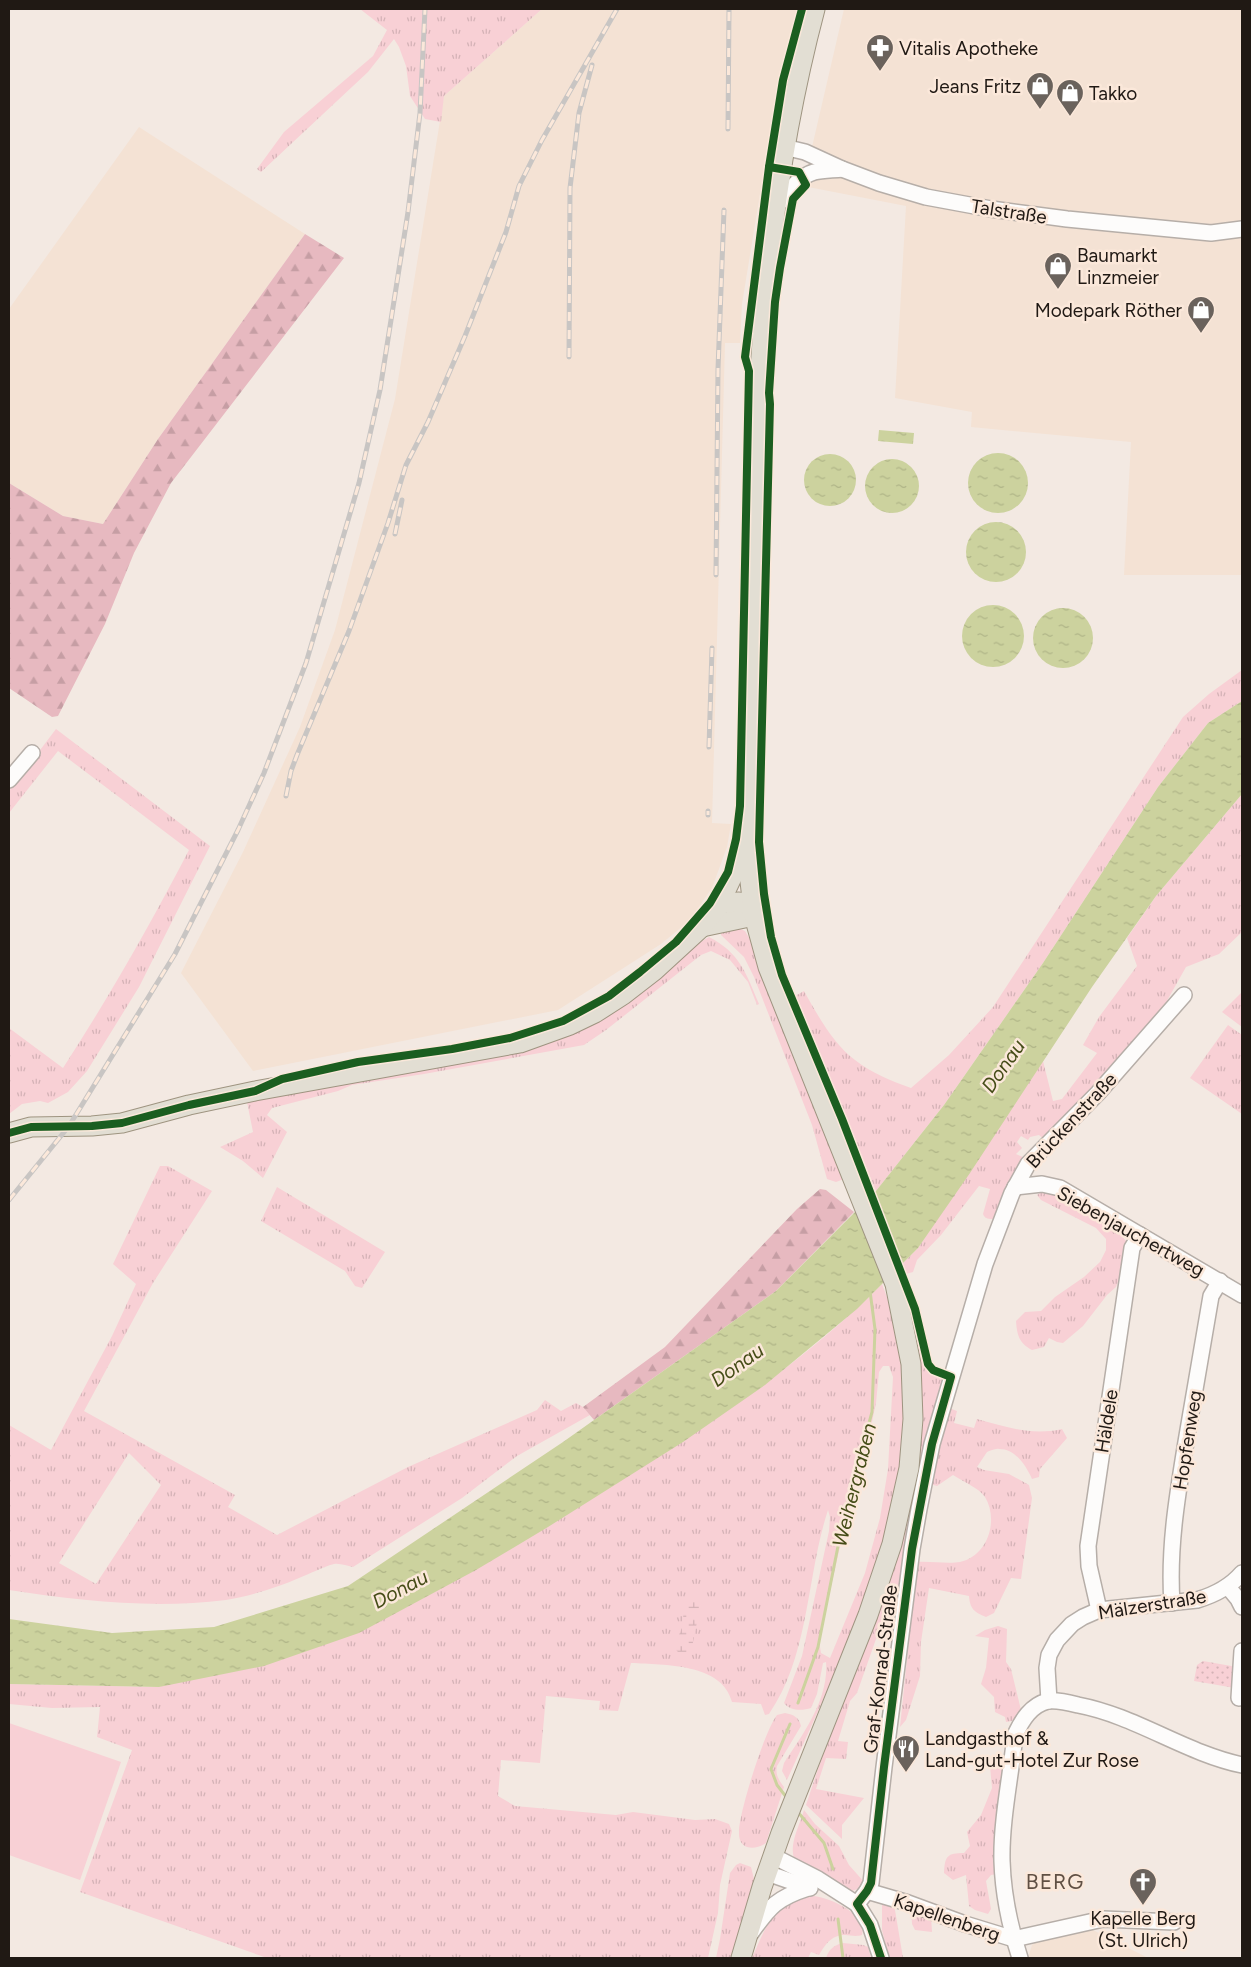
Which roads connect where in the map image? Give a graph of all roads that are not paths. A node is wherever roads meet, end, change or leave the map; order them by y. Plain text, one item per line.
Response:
1 (815, 9) edge
2 (784, 147) junction
3 (842, 169) junction
4 (776, 207) junction
5 (1242, 229) edge
6 (32, 753) dead end
7 (9, 780) edge
8 (746, 847) junction
9 (718, 907) junction
10 (754, 911) junction
11 (702, 927) junction
12 (1184, 995) dead end
13 (9, 1133) edge
14 (1015, 1187) junction
15 (1140, 1235) junction
16 (1220, 1281) junction
17 (1242, 1295) edge
18 (950, 1377) joint
19 (1242, 1573) edge
20 (1228, 1587) junction
21 (1172, 1603) junction
22 (1242, 1607) edge
23 (1099, 1610) junction
24 (1242, 1651) edge
25 (1238, 1698) dead end
26 (1049, 1701) junction
27 (1242, 1765) edge
28 (770, 1865) junction
29 (808, 1888) junction
30 (834, 1891) junction
31 (867, 1892) junction
32 (857, 1904) junction
33 (1174, 1922) dead end
34 (1014, 1939) junction
35 (746, 1940) junction
36 (741, 1958) edge
37 (881, 1958) edge
38 (1020, 1958) edge

1 - 2 main road
2 - 3 street, Talstraße
2 - 4 main road
3 - 4 street
3 - 5 street, Talstraße
4 - 8 main road
6 - 7 street
8 - 9 main road
8 - 10 main road
9 - 10 main road
9 - 11 main road
10 - 11 main road
10 - 28 main road
11 - 13 main road
12 - 14 street, Brückenstraße
14 - 15 street, Siebenjauchertweg
14 - 18 street, Brückenstraße
15 - 16 street, Siebenjauchertweg
15 - 23 street, Häldele
16 - 17 street, Siebenjauchertweg
16 - 21 street, Hopfenweg
18 - 31 street, Graf-Konrad-Straße
19 - 20 street, Mälzerstraße
20 - 21 street, Mälzerstraße
20 - 22 street, Mälzerstraße
21 - 23 street, Mälzerstraße
23 - 26 street, Mälzerstraße
24 - 25 street
26 - 27 street
26 - 34 street
28 - 29 street
28 - 30 street
28 - 35 main road
29 - 30 street
29 - 35 street
30 - 32 street
31 - 32 street, Graf-Konrad-Straße
31 - 34 street, Kapellenberg
32 - 37 street
33 - 34 street, Kapellenberg
34 - 38 street
35 - 36 main road

